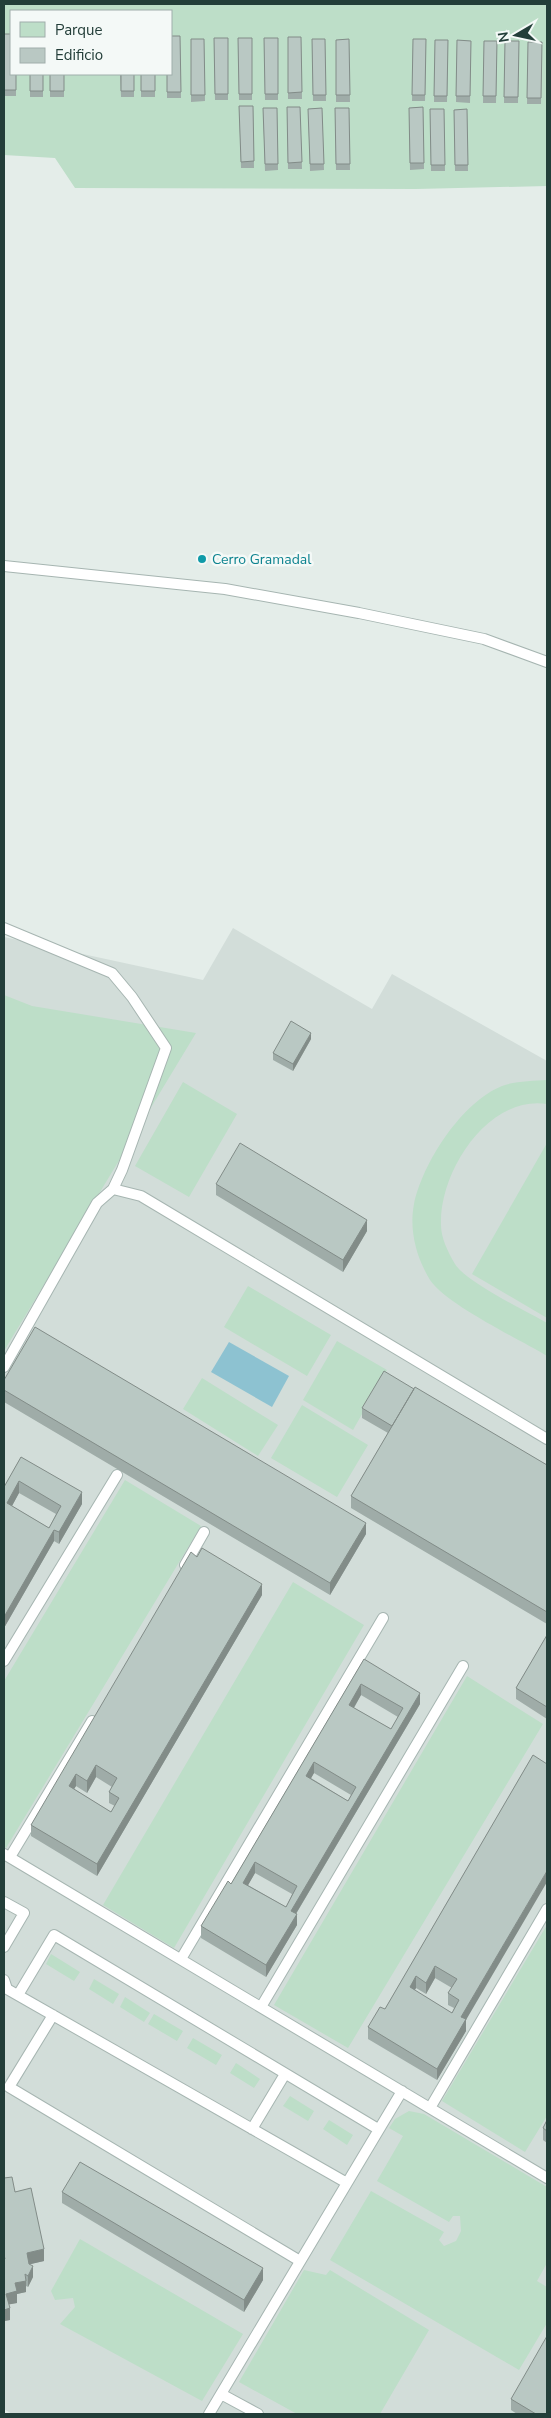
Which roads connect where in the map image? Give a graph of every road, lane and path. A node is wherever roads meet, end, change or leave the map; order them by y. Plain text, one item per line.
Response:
1 (4, 566) edge
2 (547, 662) edge
3 (4, 928) edge
4 (113, 1189) junction
5 (4, 1367) edge
6 (547, 1439) edge
7 (117, 1476) dead end
8 (204, 1532) dead end
9 (179, 1575) edge
10 (383, 1618) dead end
11 (4, 1661) edge
12 (463, 1666) dead end
13 (97, 1712) edge
14 (7, 1856) edge
15 (4, 1902) edge
16 (547, 1909) edge
17 (4, 1947) edge
18 (181, 1959) junction
19 (4, 1980) edge
20 (18, 1995) junction
21 (261, 2007) junction
22 (53, 2015) junction
23 (285, 2074) junction
24 (402, 2091) junction
25 (430, 2108) junction
26 (252, 2129) junction
27 (378, 2130) junction
28 (547, 2178) edge
29 (347, 2183) junction
30 (300, 2261) junction
31 (221, 2394) junction
32 (209, 2414) edge
33 (258, 2414) edge

1 - 2 lane
3 - 4 lane
4 - 5 lane
4 - 6 lane
7 - 11 lane
8 - 9 lane
10 - 18 lane
12 - 21 lane
13 - 14 lane
14 - 18 lane
15 - 17 lane
16 - 25 lane
18 - 21 lane
19 - 20 lane
20 - 22 lane
20 - 23 lane
21 - 24 lane
22 - 26 lane
22 - 30 lane
23 - 26 lane
23 - 27 lane
24 - 25 lane
24 - 27 lane
25 - 28 lane
26 - 29 lane
27 - 29 lane
29 - 30 lane
30 - 31 lane
31 - 32 lane
31 - 33 lane

